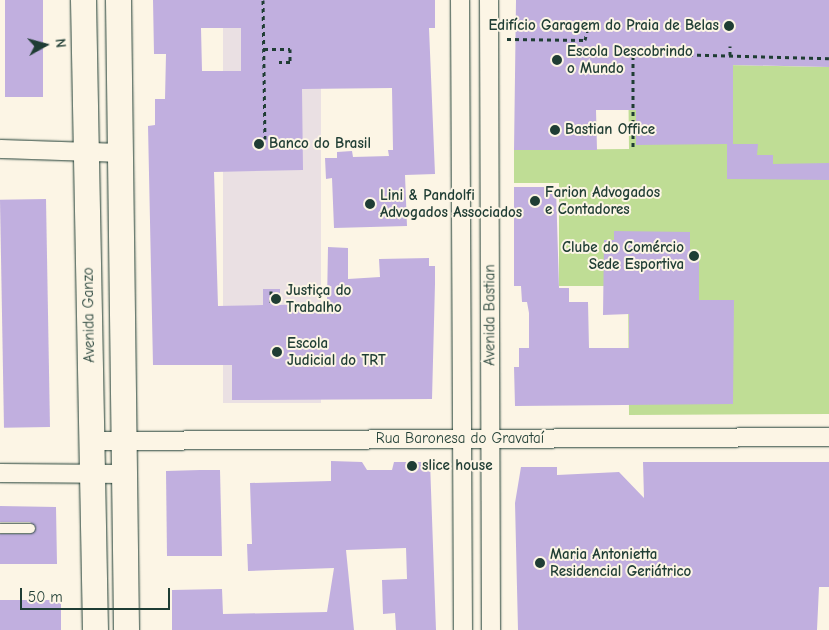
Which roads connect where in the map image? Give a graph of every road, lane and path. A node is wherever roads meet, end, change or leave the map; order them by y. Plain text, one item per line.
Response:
1 (83, 0) edge
2 (118, 0) edge
3 (264, 0) edge
4 (460, 0) edge
5 (488, 0) edge
6 (587, 31) dead end
7 (489, 38) junction
8 (730, 46) dead end
9 (264, 49) junction
10 (730, 56) junction
11 (829, 58) edge
12 (279, 62) dead end
13 (265, 139) dead end
14 (633, 147) dead end
15 (0, 149) edge
16 (86, 152) junction
17 (120, 153) junction
18 (489, 200) junction
19 (461, 201) junction
20 (271, 291) dead end
21 (272, 304) dead end
22 (829, 437) edge
23 (490, 438) junction
24 (462, 439) junction
25 (92, 440) junction
26 (124, 440) junction
27 (0, 473) edge
28 (92, 474) junction
29 (124, 474) junction
30 (0, 528) edge
31 (30, 528) dead end
32 (95, 630) edge
33 (126, 630) edge
34 (462, 630) edge
35 (491, 630) edge

1 - 16 street, Avenida Ganzo
2 - 17 street
3 - 9 path
4 - 19 street, Avenida Bastian
5 - 7 street, Avenida Bastian
6 - 7 path
7 - 18 street, Avenida Bastian
8 - 10 path
9 - 12 path
9 - 13 path
10 - 11 path
10 - 14 path
15 - 16 street
16 - 17 street
16 - 25 street, Avenida Ganzo
17 - 26 street
18 - 19 street
18 - 23 street, Avenida Bastian
19 - 24 street, Avenida Bastian
20 - 21 path
22 - 23 street, Rua Baronesa do Gravataí
23 - 24 street, Rua Baronesa do Gravataí
23 - 35 street, Avenida Bastian
24 - 26 street, Rua Baronesa do Gravataí
24 - 34 street, Avenida Bastian
25 - 26 street, Rua Baronesa do Gravataí
25 - 28 street, Avenida Ganzo
26 - 29 street
27 - 28 street
28 - 29 street
28 - 32 street, Avenida Ganzo
29 - 33 street
30 - 31 lane

